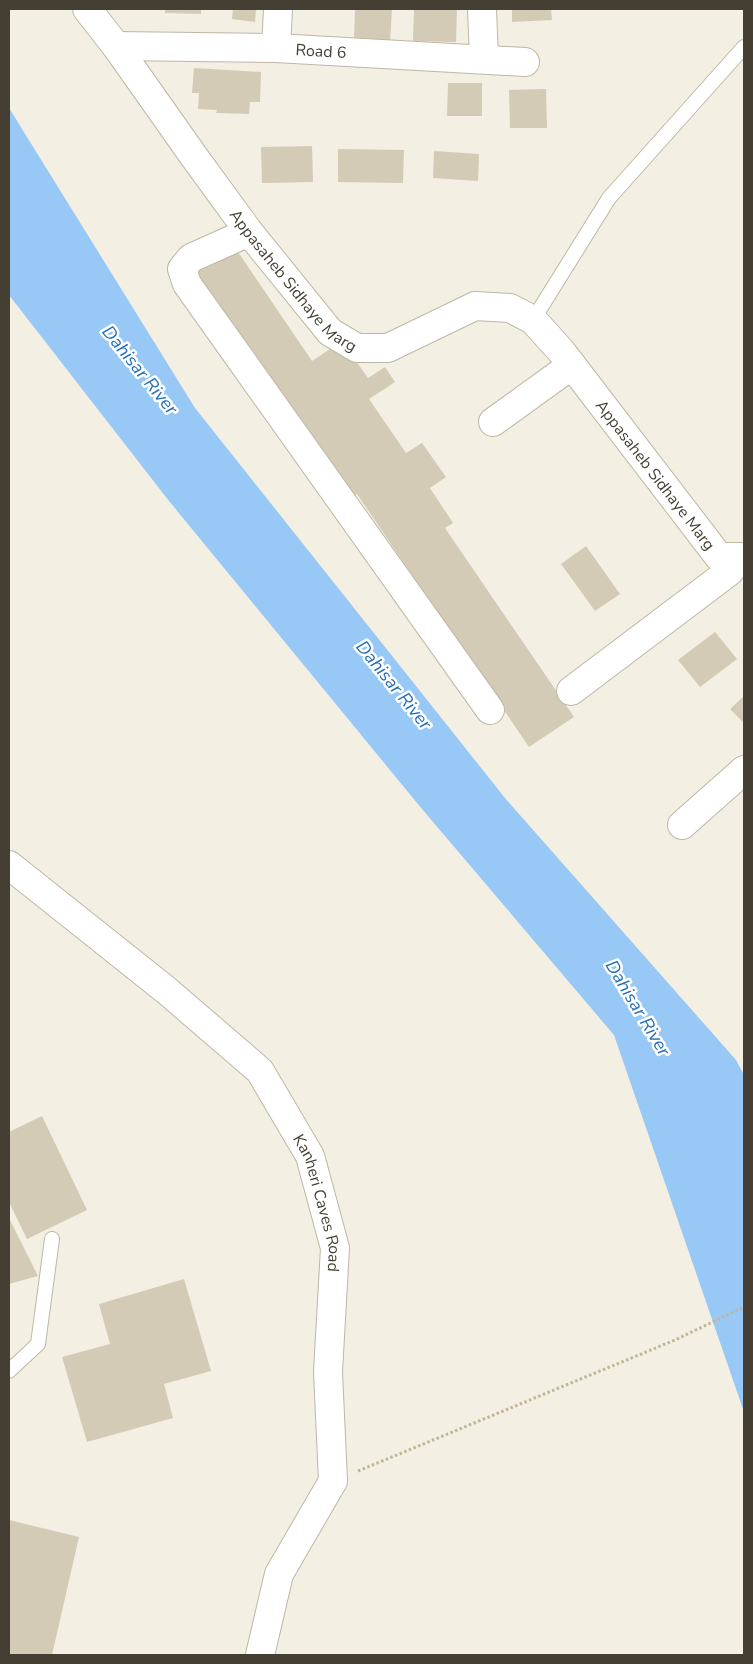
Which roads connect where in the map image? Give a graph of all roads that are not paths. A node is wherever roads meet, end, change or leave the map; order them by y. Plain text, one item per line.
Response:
1 (86, 9) edge
2 (278, 9) edge
3 (482, 9) edge
4 (116, 46) junction
5 (744, 47) edge
6 (276, 48) junction
7 (484, 59) junction
8 (525, 62) dead end
9 (249, 232) junction
10 (533, 320) junction
11 (572, 365) junction
12 (492, 422) dead end
13 (744, 543) edge
14 (730, 564) edge
15 (571, 691) dead end
16 (490, 710) dead end
17 (744, 770) edge
18 (682, 825) dead end
19 (9, 865) edge
20 (52, 1239) dead end
21 (9, 1371) edge
22 (260, 1655) edge

1 - 4 street, Appasaheb Sidhaye Marg
2 - 6 street
3 - 7 street
4 - 6 street, Road 6
4 - 9 street, Appasaheb Sidhaye Marg
5 - 10 lane
6 - 7 street, Road 6
7 - 8 street, Road 6
9 - 10 street, Appasaheb Sidhaye Marg
9 - 16 street
10 - 11 street, Appasaheb Sidhaye Marg
11 - 12 street
11 - 14 street, Appasaheb Sidhaye Marg
13 - 14 street
14 - 15 street
17 - 18 street
19 - 22 street, Kanheri Caves Road
20 - 21 lane

